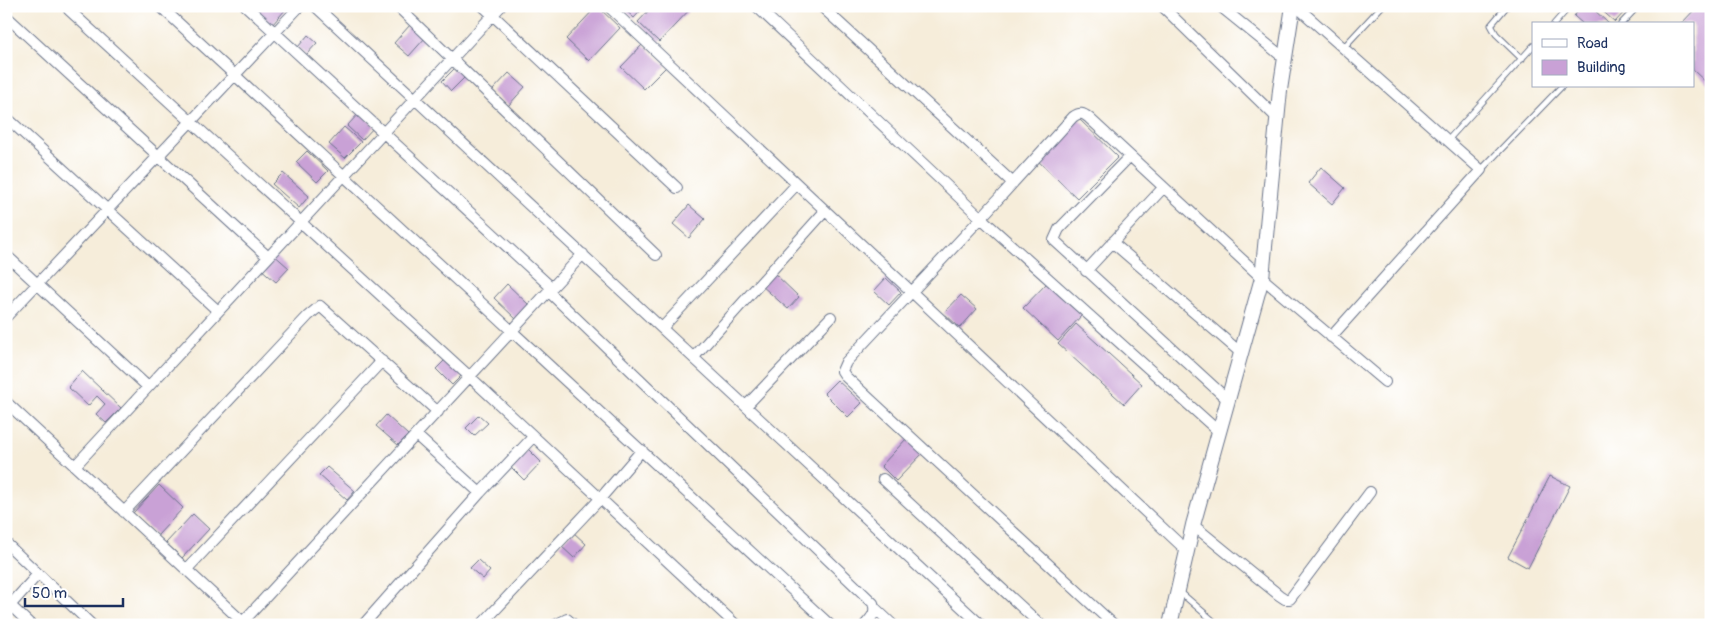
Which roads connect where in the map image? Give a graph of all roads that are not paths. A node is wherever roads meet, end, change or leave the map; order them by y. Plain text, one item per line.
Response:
1 (160, 6) edge
2 (246, 6) edge
3 (300, 6) edge
4 (315, 6) edge
5 (397, 6) edge
6 (483, 6) edge
7 (501, 6) edge
8 (608, 6) edge
9 (756, 6) edge
10 (821, 6) edge
11 (1162, 6) edge
12 (1220, 6) edge
13 (1295, 6) edge
14 (1382, 6) edge
15 (1507, 6) edge
16 (1570, 6) edge
17 (1638, 6) edge
18 (69, 10) dead end
19 (493, 15) junction
20 (6, 16) edge
21 (1556, 22) edge
22 (1623, 22) edge
23 (275, 32) junction
24 (1532, 47) edge
25 (1343, 48) junction
26 (452, 57) junction
27 (1284, 58) junction
28 (1522, 59) junction
29 (234, 75) junction
30 (1560, 88) edge
31 (414, 98) junction
32 (6, 117) edge
33 (1277, 118) junction
34 (190, 122) junction
35 (383, 132) junction
36 (1448, 141) junction
37 (1130, 156) junction
38 (159, 157) junction
39 (1481, 170) junction
40 (342, 177) junction
41 (1013, 183) junction
42 (797, 184) junction
43 (677, 188) dead end
44 (1164, 188) junction
45 (108, 210) junction
46 (826, 211) junction
47 (982, 218) junction
48 (299, 222) junction
49 (1112, 242) junction
50 (583, 254) junction
51 (656, 254) dead end
52 (6, 256) edge
53 (268, 257) junction
54 (1086, 271) junction
55 (1262, 278) junction
56 (38, 284) junction
57 (551, 290) junction
58 (912, 292) junction
59 (218, 311) junction
60 (6, 317) edge
61 (831, 317) dead end
62 (662, 328) junction
63 (512, 333) junction
64 (1331, 337) junction
65 (1241, 353) junction
66 (694, 357) junction
67 (382, 361) junction
68 (470, 377) junction
69 (1385, 382) dead end
70 (148, 387) junction
71 (1227, 399) junction
72 (6, 402) edge
73 (746, 406) junction
74 (438, 412) junction
75 (1218, 431) junction
76 (416, 435) junction
77 (533, 437) junction
78 (642, 450) junction
79 (76, 466) junction
80 (883, 479) dead end
81 (1370, 492) dead end
82 (480, 493) junction
83 (600, 500) junction
84 (124, 512) junction
85 (1193, 525) junction
86 (6, 543) edge
87 (1187, 551) junction
88 (187, 569) junction
89 (38, 574) junction
90 (1178, 590) junction
91 (8, 607) edge
92 (875, 608) junction
93 (243, 624) edge
94 (31, 625) edge
95 (92, 625) edge
96 (364, 625) edge
97 (481, 625) edge
98 (555, 625) edge
99 (574, 625) edge
100 (736, 625) edge
101 (830, 625) edge
102 (865, 625) edge
103 (893, 625) edge
104 (981, 625) edge
105 (1041, 625) edge
106 (1114, 625) edge
107 (1170, 625) edge
108 (1218, 625) edge

1 - 29 street
2 - 23 street
3 - 23 street
4 - 31 street
5 - 26 street
6 - 19 street
7 - 19 street
8 - 42 street
9 - 47 street
10 - 41 street
11 - 33 street
12 - 27 street
13 - 25 street
13 - 27 street
14 - 25 lane
15 - 28 lane
16 - 21 lane
17 - 22 lane
18 - 34 street
19 - 26 street
19 - 43 street
20 - 38 street
23 - 29 street
23 - 35 street
24 - 28 lane
25 - 36 street
26 - 31 street
26 - 51 street
27 - 33 street
28 - 36 lane
29 - 34 street
29 - 40 street
30 - 39 lane
31 - 35 street
31 - 50 street
32 - 45 street
33 - 55 street
34 - 38 street
34 - 48 street
35 - 40 street
35 - 57 street
36 - 39 street
37 - 41 street
37 - 44 street
37 - 54 street
38 - 45 street
38 - 53 street
39 - 64 street
40 - 48 street
40 - 63 street
41 - 47 street
42 - 46 street
42 - 62 street
44 - 49 street
44 - 55 street
45 - 56 street
45 - 59 street
46 - 58 street
46 - 66 street
47 - 58 street
47 - 75 street
48 - 53 street
48 - 68 street
49 - 54 street
49 - 65 street
50 - 57 street
50 - 62 street
52 - 56 street
53 - 59 street
54 - 71 street
55 - 64 street
55 - 65 street
56 - 60 street
56 - 70 street
57 - 63 street
57 - 92 street
58 - 87 street
58 - 106 street
59 - 70 street
61 - 73 street
62 - 66 street
63 - 68 street
63 - 78 street
64 - 69 street
65 - 71 street
66 - 73 street
67 - 74 street
67 - 84 street
67 - 88 street
68 - 74 street
68 - 77 street
70 - 79 street
71 - 75 street
72 - 79 street
73 - 104 street
74 - 76 street
75 - 85 street
76 - 82 street
76 - 93 street
77 - 82 street
77 - 83 street
78 - 83 street
78 - 101 street
79 - 84 street
80 - 105 street
81 - 85 street
82 - 96 street
83 - 97 street
83 - 100 street
84 - 88 street
85 - 87 street
86 - 89 street
87 - 90 street
88 - 93 street
89 - 91 street
89 - 95 street
90 - 107 street
90 - 108 lane
91 - 94 street
92 - 102 street
92 - 103 street
98 - 99 street

